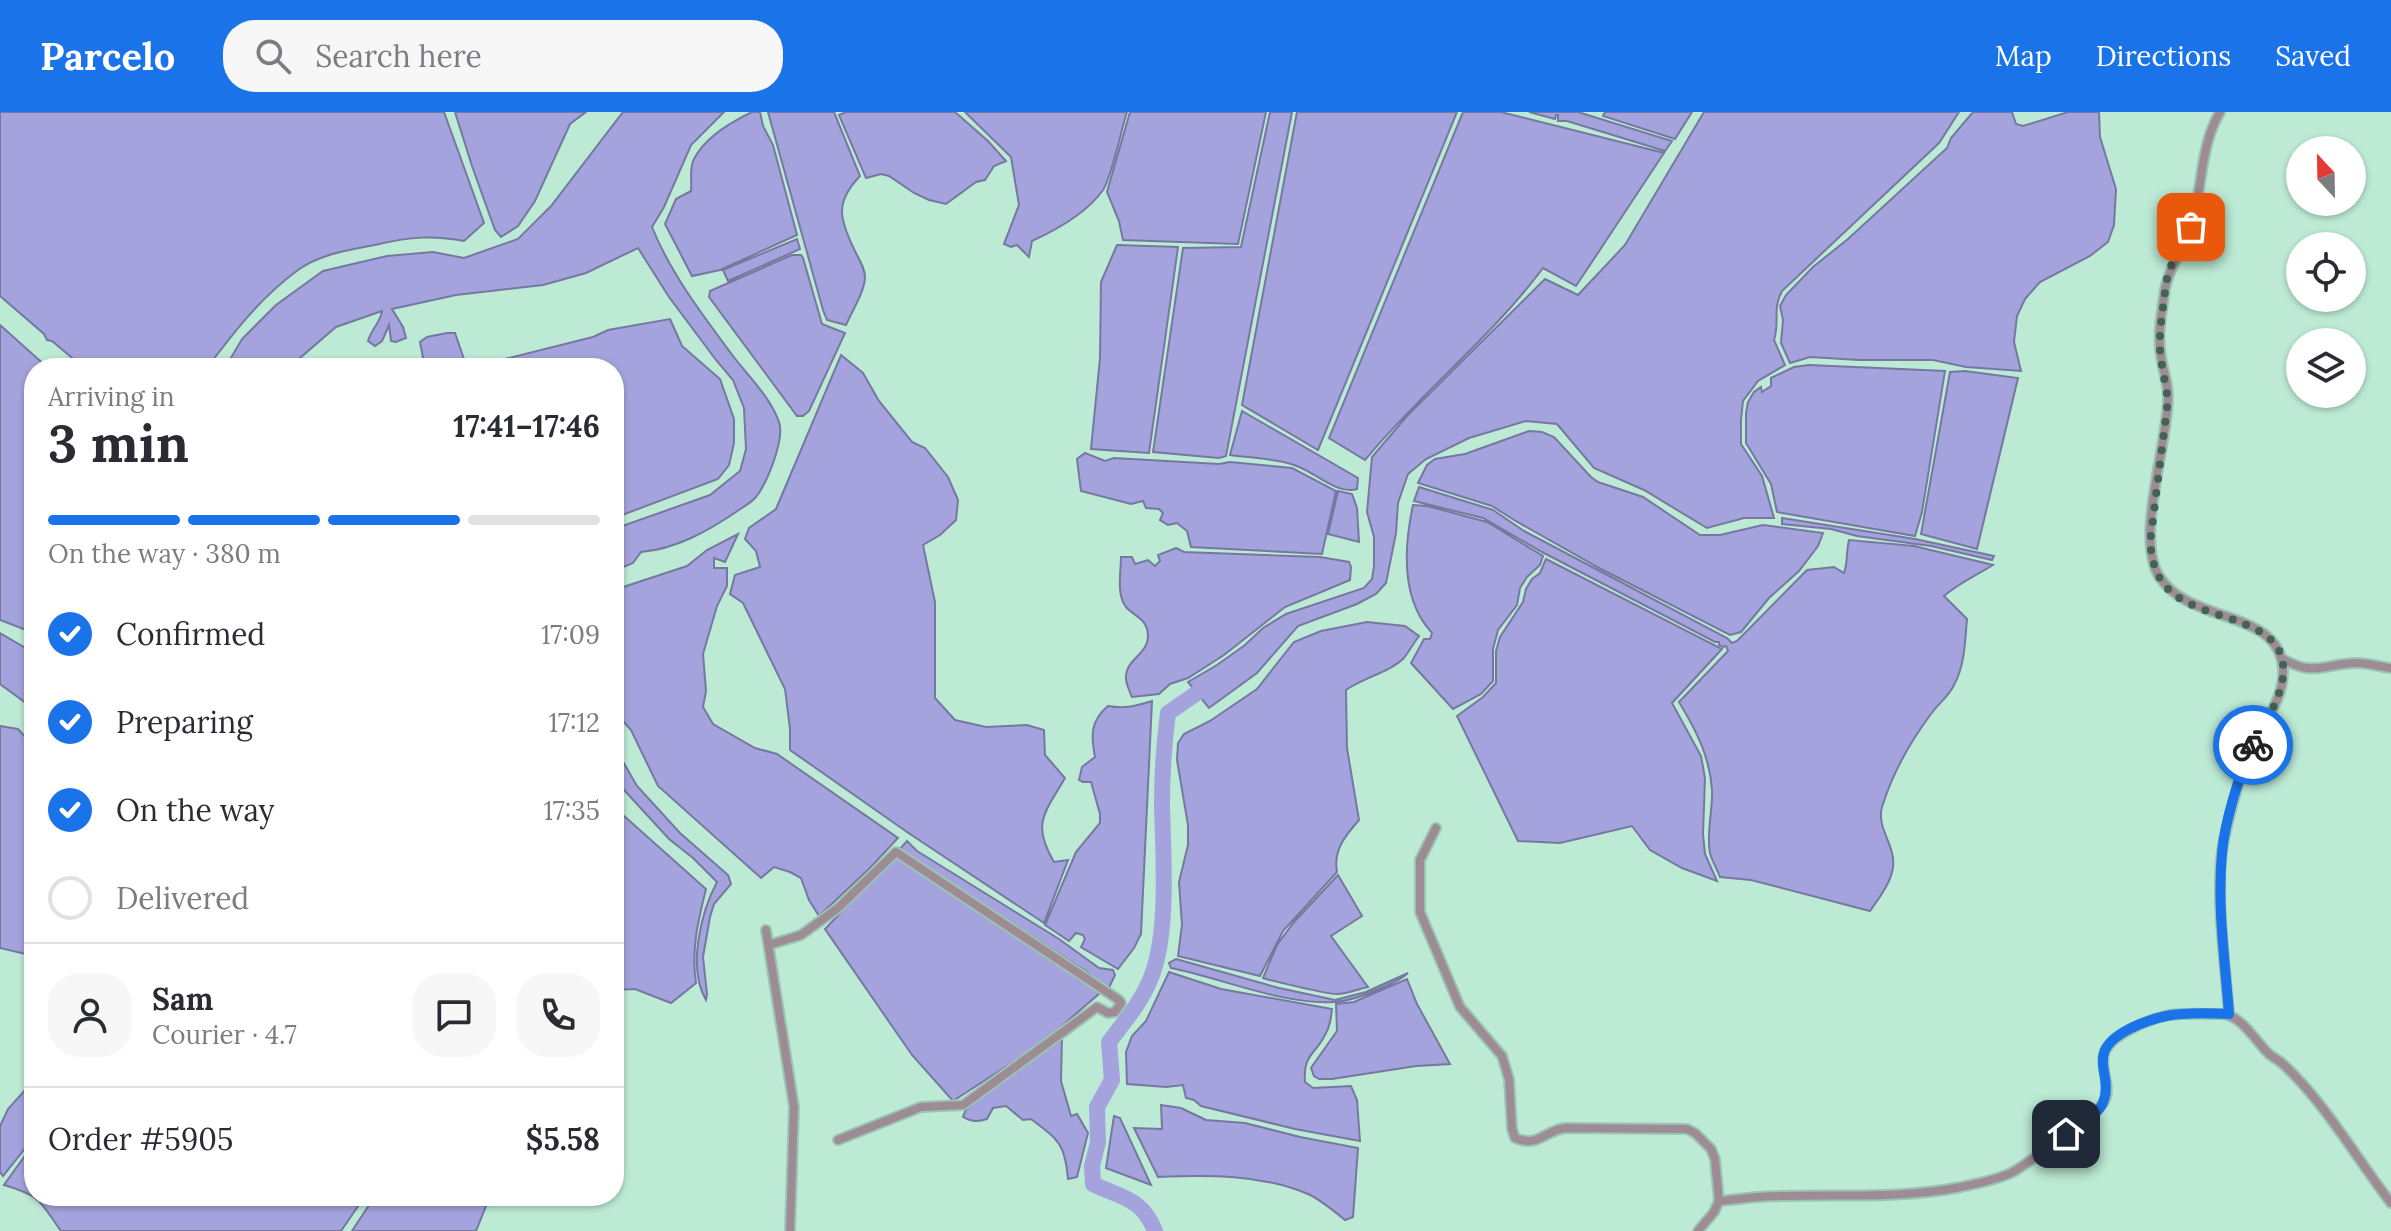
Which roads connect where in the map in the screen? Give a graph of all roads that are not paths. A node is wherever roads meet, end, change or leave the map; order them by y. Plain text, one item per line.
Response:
1 (2220, 112) edge
2 (2281, 658) junction
3 (2391, 668) edge
4 (1436, 828) dead end
5 (766, 930) dead end
6 (769, 945) junction
7 (2229, 1014) junction
8 (838, 1140) dead end
9 (1719, 1201) junction
10 (2391, 1203) edge
11 (790, 1231) edge
12 (1698, 1231) edge

1 - 2 street
2 - 3 street
2 - 7 street
4 - 9 street
5 - 6 street
6 - 8 street
6 - 11 street
7 - 9 street
7 - 10 street
9 - 12 street

